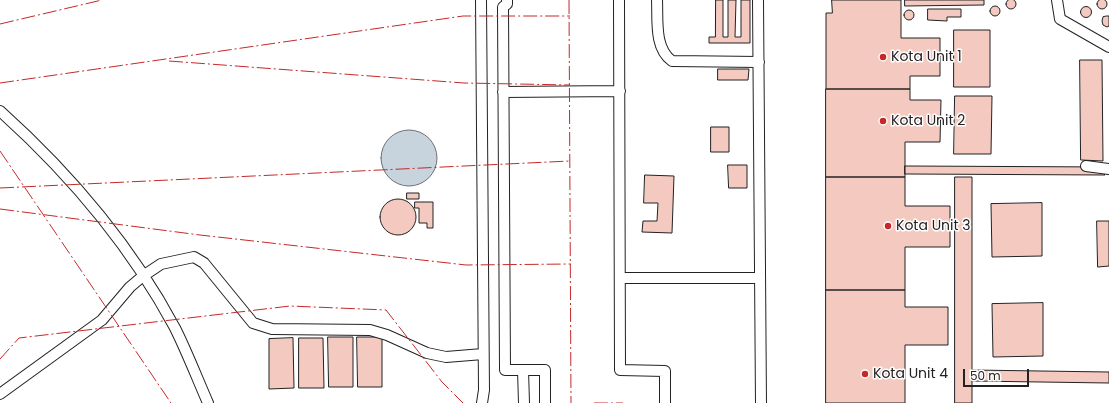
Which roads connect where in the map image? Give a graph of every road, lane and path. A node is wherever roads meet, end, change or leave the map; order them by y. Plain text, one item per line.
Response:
1 (481, 0) edge
2 (507, 0) edge
3 (619, 0) edge
4 (657, 0) edge
5 (758, 0) edge
6 (1057, 0) edge
7 (1109, 47) edge
8 (758, 62) junction
9 (620, 91) junction
10 (503, 92) junction
11 (0, 111) edge
12 (1086, 166) dead end
13 (1109, 169) edge
14 (143, 276) junction
15 (620, 278) junction
16 (760, 278) junction
17 (483, 354) junction
18 (523, 370) junction
19 (0, 394) edge
20 (208, 403) edge
21 (482, 403) edge
22 (524, 403) edge
23 (545, 403) edge
24 (665, 403) edge
25 (760, 403) edge

1 - 17 lane
2 - 10 lane
3 - 9 lane
4 - 8 lane
5 - 8 lane
6 - 7 lane
8 - 16 lane
9 - 10 lane
9 - 15 lane
10 - 18 lane
11 - 14 lane
12 - 13 lane
14 - 17 lane
14 - 19 lane
14 - 20 lane
15 - 16 lane
15 - 24 lane
16 - 25 lane
17 - 21 lane
18 - 22 lane
18 - 23 lane

